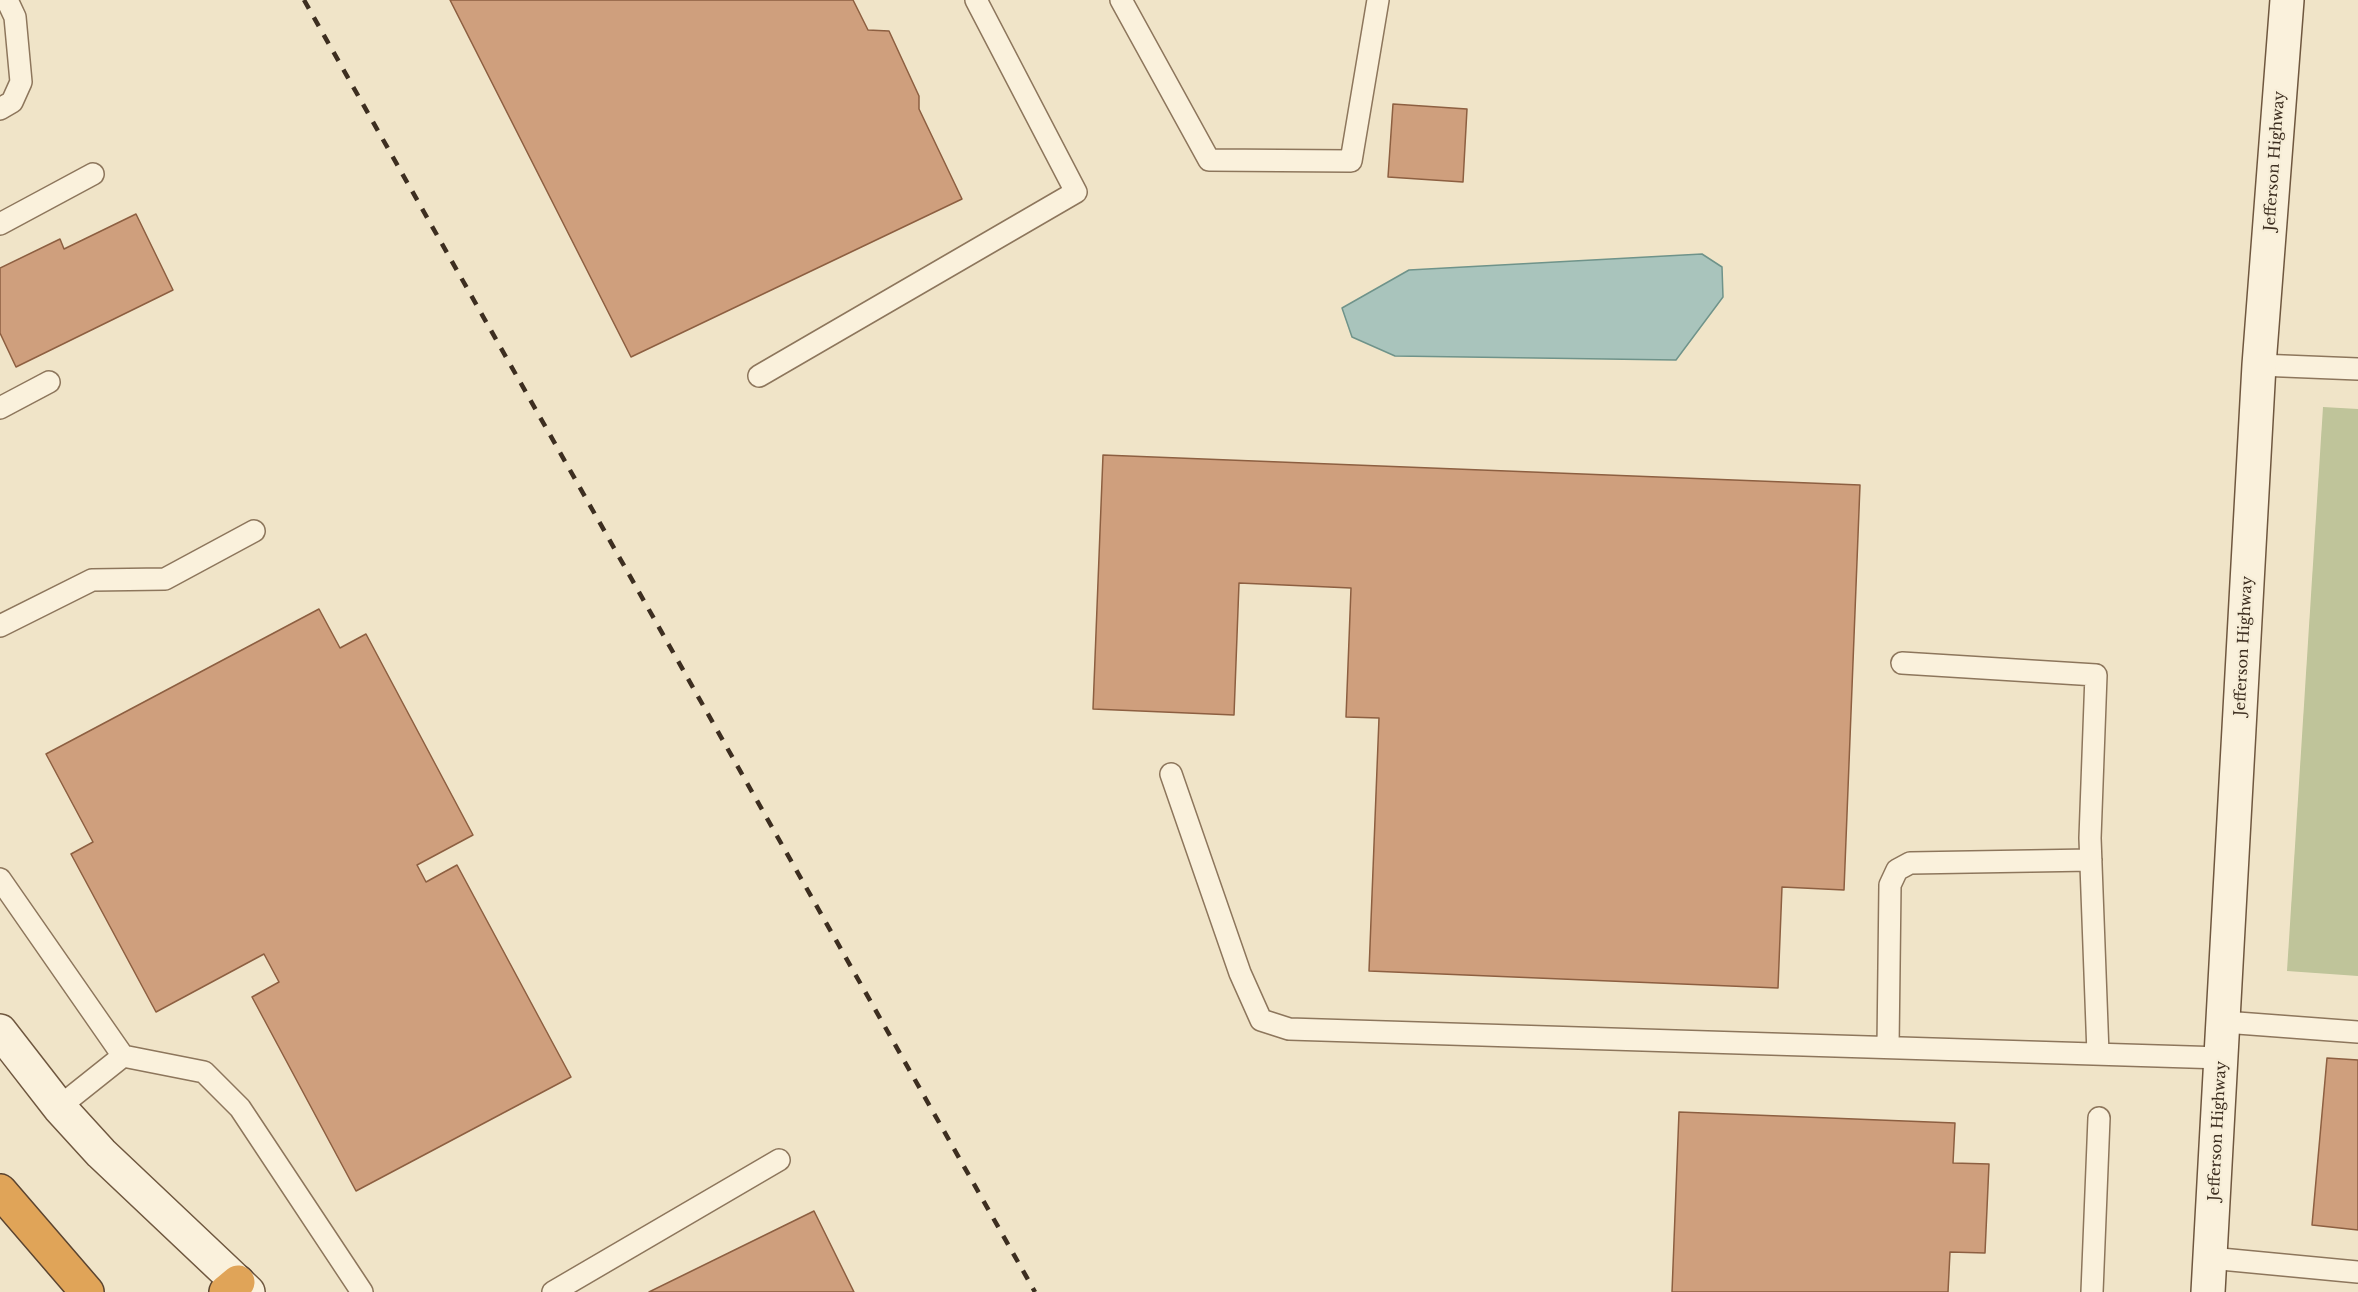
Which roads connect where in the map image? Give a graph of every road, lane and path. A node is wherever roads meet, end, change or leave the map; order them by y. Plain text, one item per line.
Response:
1 (7, 0) edge
2 (976, 0) edge
3 (1121, 0) edge
4 (1378, 0) edge
5 (2287, 0) edge
6 (0, 109) edge
7 (93, 174) dead end
8 (0, 224) edge
9 (2259, 365) junction
10 (2358, 369) edge
11 (759, 376) dead end
12 (50, 382) dead end
13 (0, 408) edge
14 (254, 531) dead end
15 (0, 626) edge
16 (1902, 663) dead end
17 (1171, 774) dead end
18 (2091, 860) junction
19 (0, 879) edge
20 (2224, 1022) junction
21 (0, 1031) edge
22 (2358, 1032) edge
23 (1888, 1047) junction
24 (2098, 1054) junction
25 (123, 1056) junction
26 (2222, 1058) junction
27 (59, 1107) junction
28 (2099, 1118) dead end
29 (779, 1160) dead end
30 (0, 1191) edge
31 (2210, 1258) junction
32 (2358, 1272) edge
33 (237, 1288) edge
34 (87, 1292) edge
35 (362, 1292) edge
36 (553, 1292) edge
37 (2092, 1292) edge
38 (2208, 1292) edge

1 - 6 lane
2 - 11 lane
3 - 4 lane
5 - 9 street, Jefferson Highway
7 - 8 lane
9 - 10 lane
9 - 20 street, Jefferson Highway
12 - 13 lane
14 - 15 lane
16 - 18 lane
17 - 23 lane
18 - 23 lane
18 - 24 lane
19 - 25 lane
20 - 22 lane
20 - 26 street, Jefferson Highway
21 - 27 street
23 - 24 lane
24 - 26 lane
25 - 27 lane
25 - 35 lane
26 - 31 street, Jefferson Highway
27 - 33 street
28 - 37 lane
29 - 36 lane
30 - 34 highway
31 - 32 lane
31 - 38 street, Jefferson Highway

